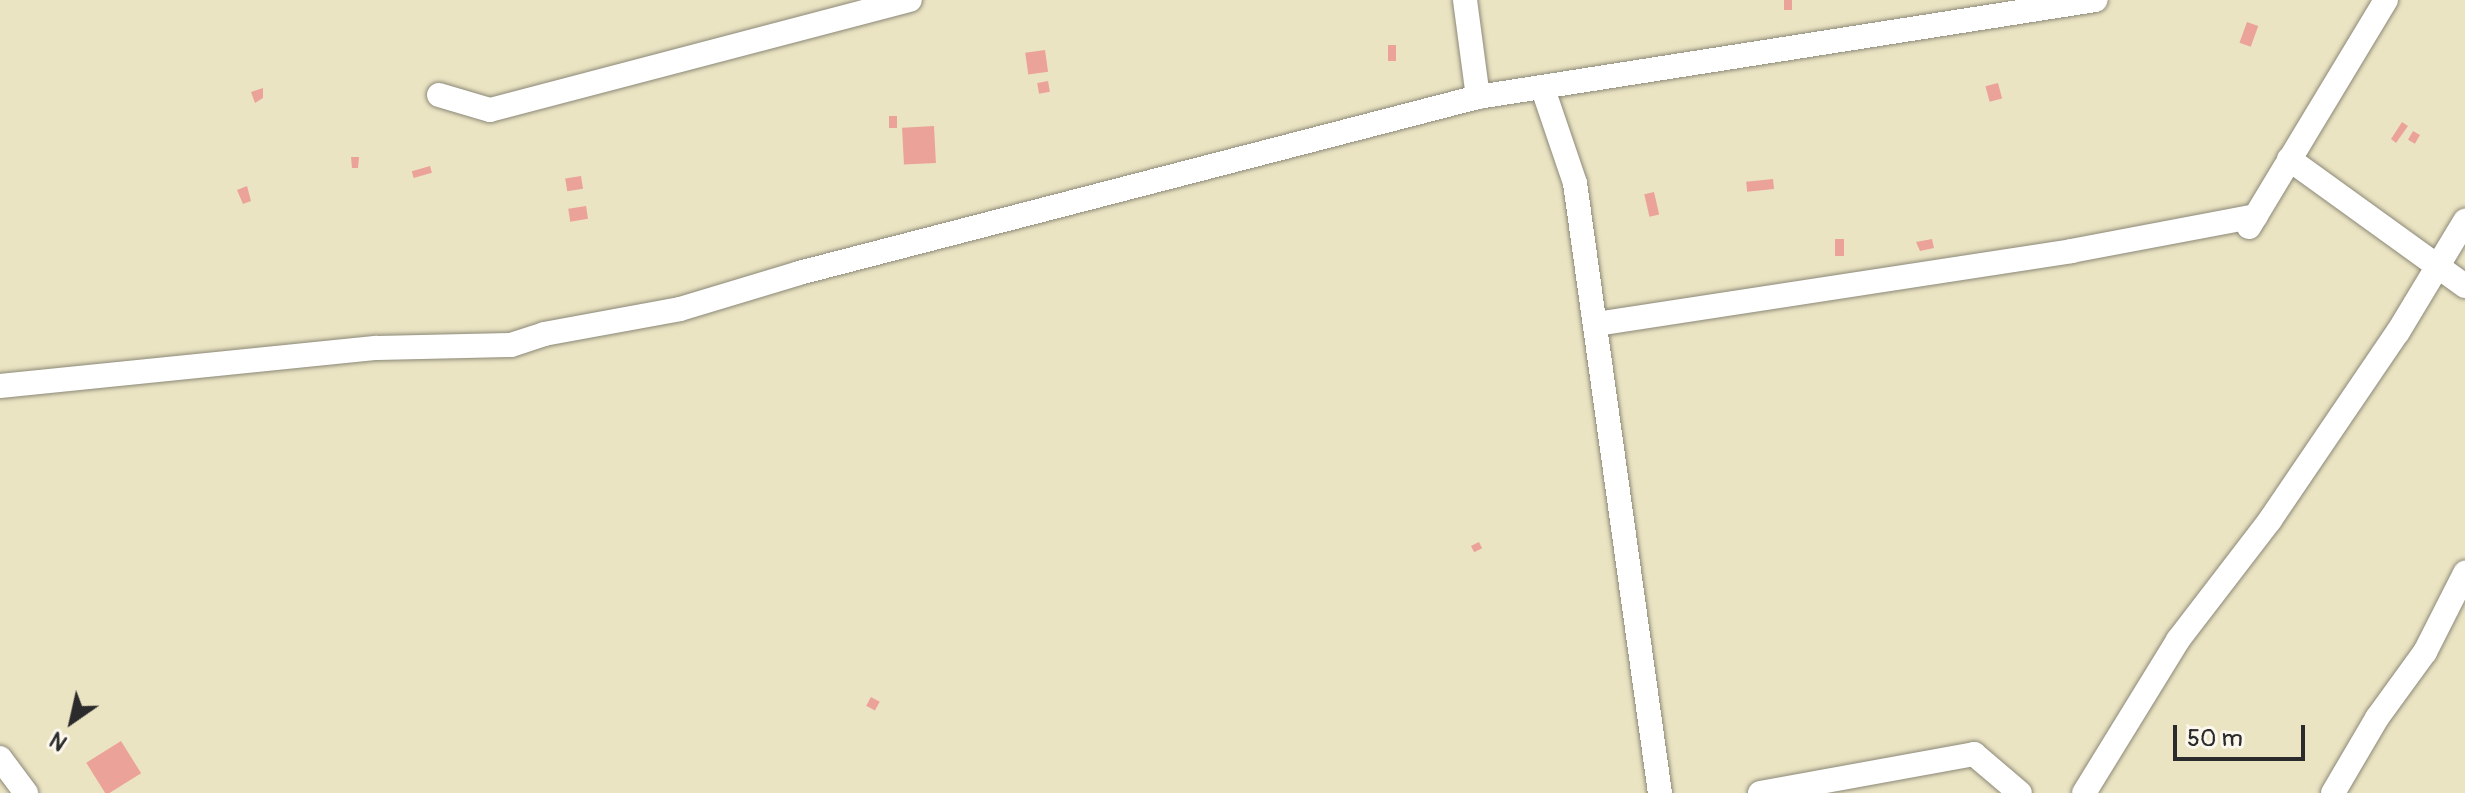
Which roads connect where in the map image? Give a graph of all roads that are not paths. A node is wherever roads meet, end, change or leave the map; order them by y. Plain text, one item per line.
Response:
1 (910, 0) edge
2 (1465, 0) edge
3 (2095, 0) edge
4 (2386, 0) edge
5 (1543, 89) junction
6 (439, 95) dead end
7 (1478, 97) junction
8 (2289, 159) junction
9 (2465, 221) edge
10 (2438, 266) junction
11 (2465, 286) edge
12 (1596, 324) junction
13 (0, 386) edge
14 (2465, 573) edge
15 (0, 758) edge
16 (26, 793) edge
17 (1660, 793) edge
18 (1760, 793) edge
19 (2020, 793) edge
20 (2084, 793) edge
21 (2333, 793) edge

1 - 6 street
2 - 7 street
3 - 5 street
4 - 8 street
5 - 7 street
5 - 12 street
7 - 13 street
8 - 10 street
8 - 12 street
9 - 10 street
10 - 11 street
10 - 20 street
12 - 17 street
14 - 21 street
15 - 16 street
18 - 19 street

